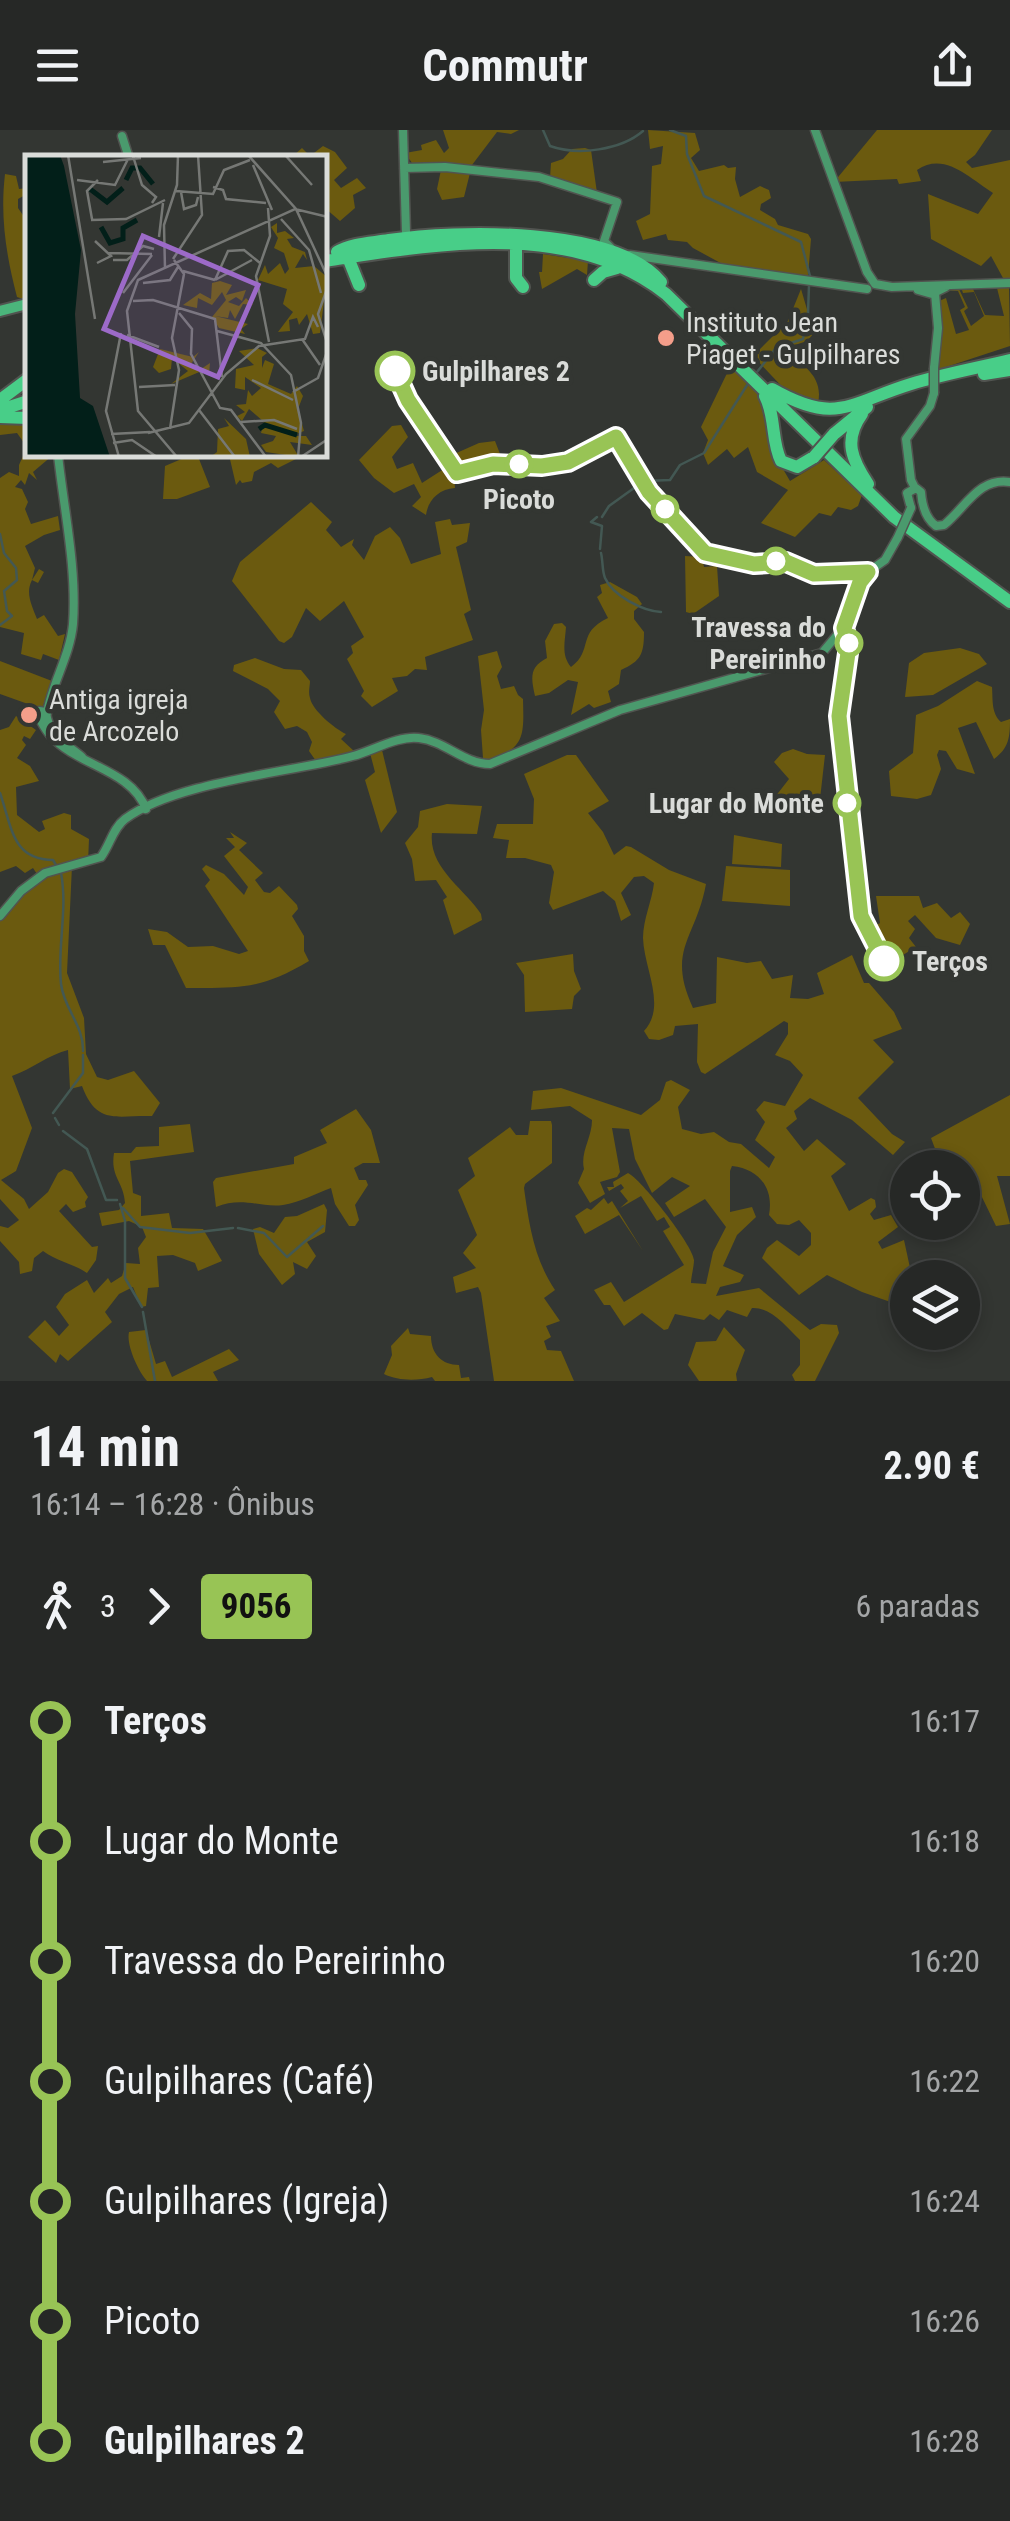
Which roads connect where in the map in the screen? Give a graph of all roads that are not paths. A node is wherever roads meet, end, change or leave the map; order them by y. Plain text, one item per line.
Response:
1 (403, 130) edge
2 (814, 130) edge
3 (122, 136) dead end
4 (128, 155) edge
5 (408, 167) junction
6 (412, 241) junction
7 (605, 243) junction
8 (524, 245) junction
9 (552, 247) junction
10 (353, 255) edge
11 (617, 268) junction
12 (594, 280) dead end
13 (869, 282) junction
14 (657, 283) junction
15 (1010, 283) edge
16 (359, 285) dead end
17 (524, 286) dead end
18 (932, 292) junction
19 (25, 307) edge
20 (0, 311) edge
21 (1010, 362) edge
22 (941, 374) junction
23 (25, 382) edge
24 (765, 385) junction
25 (25, 400) edge
26 (872, 403) junction
27 (0, 408) edge
28 (25, 417) edge
29 (812, 438) junction
30 (812, 457) junction
31 (56, 458) edge
32 (1010, 482) edge
33 (868, 484) junction
34 (916, 503) junction
35 (1010, 599) edge
36 (147, 805) junction
37 (0, 916) edge

1 - 5 main road
2 - 13 main road
3 - 4 main road
5 - 6 main road
5 - 7 main road
6 - 8 highway
6 - 10 highway
7 - 9 highway
7 - 13 main road
7 - 14 highway
8 - 9 highway
8 - 10 highway
8 - 17 highway
9 - 11 highway
9 - 14 highway
10 - 16 highway
11 - 12 highway
11 - 14 highway
13 - 18 main road
14 - 24 highway
15 - 18 main road
18 - 22 main road
19 - 20 main road
21 - 22 highway
22 - 26 highway
22 - 34 main road, bridge
23 - 27 highway
24 - 26 highway
24 - 29 highway
24 - 30 highway
24 - 33 highway
25 - 27 highway
26 - 30 highway, bridge
26 - 33 highway
27 - 28 highway
29 - 30 highway
29 - 35 highway
31 - 36 main road
32 - 34 main road
33 - 35 highway
34 - 36 main road, bridge
36 - 37 main road

